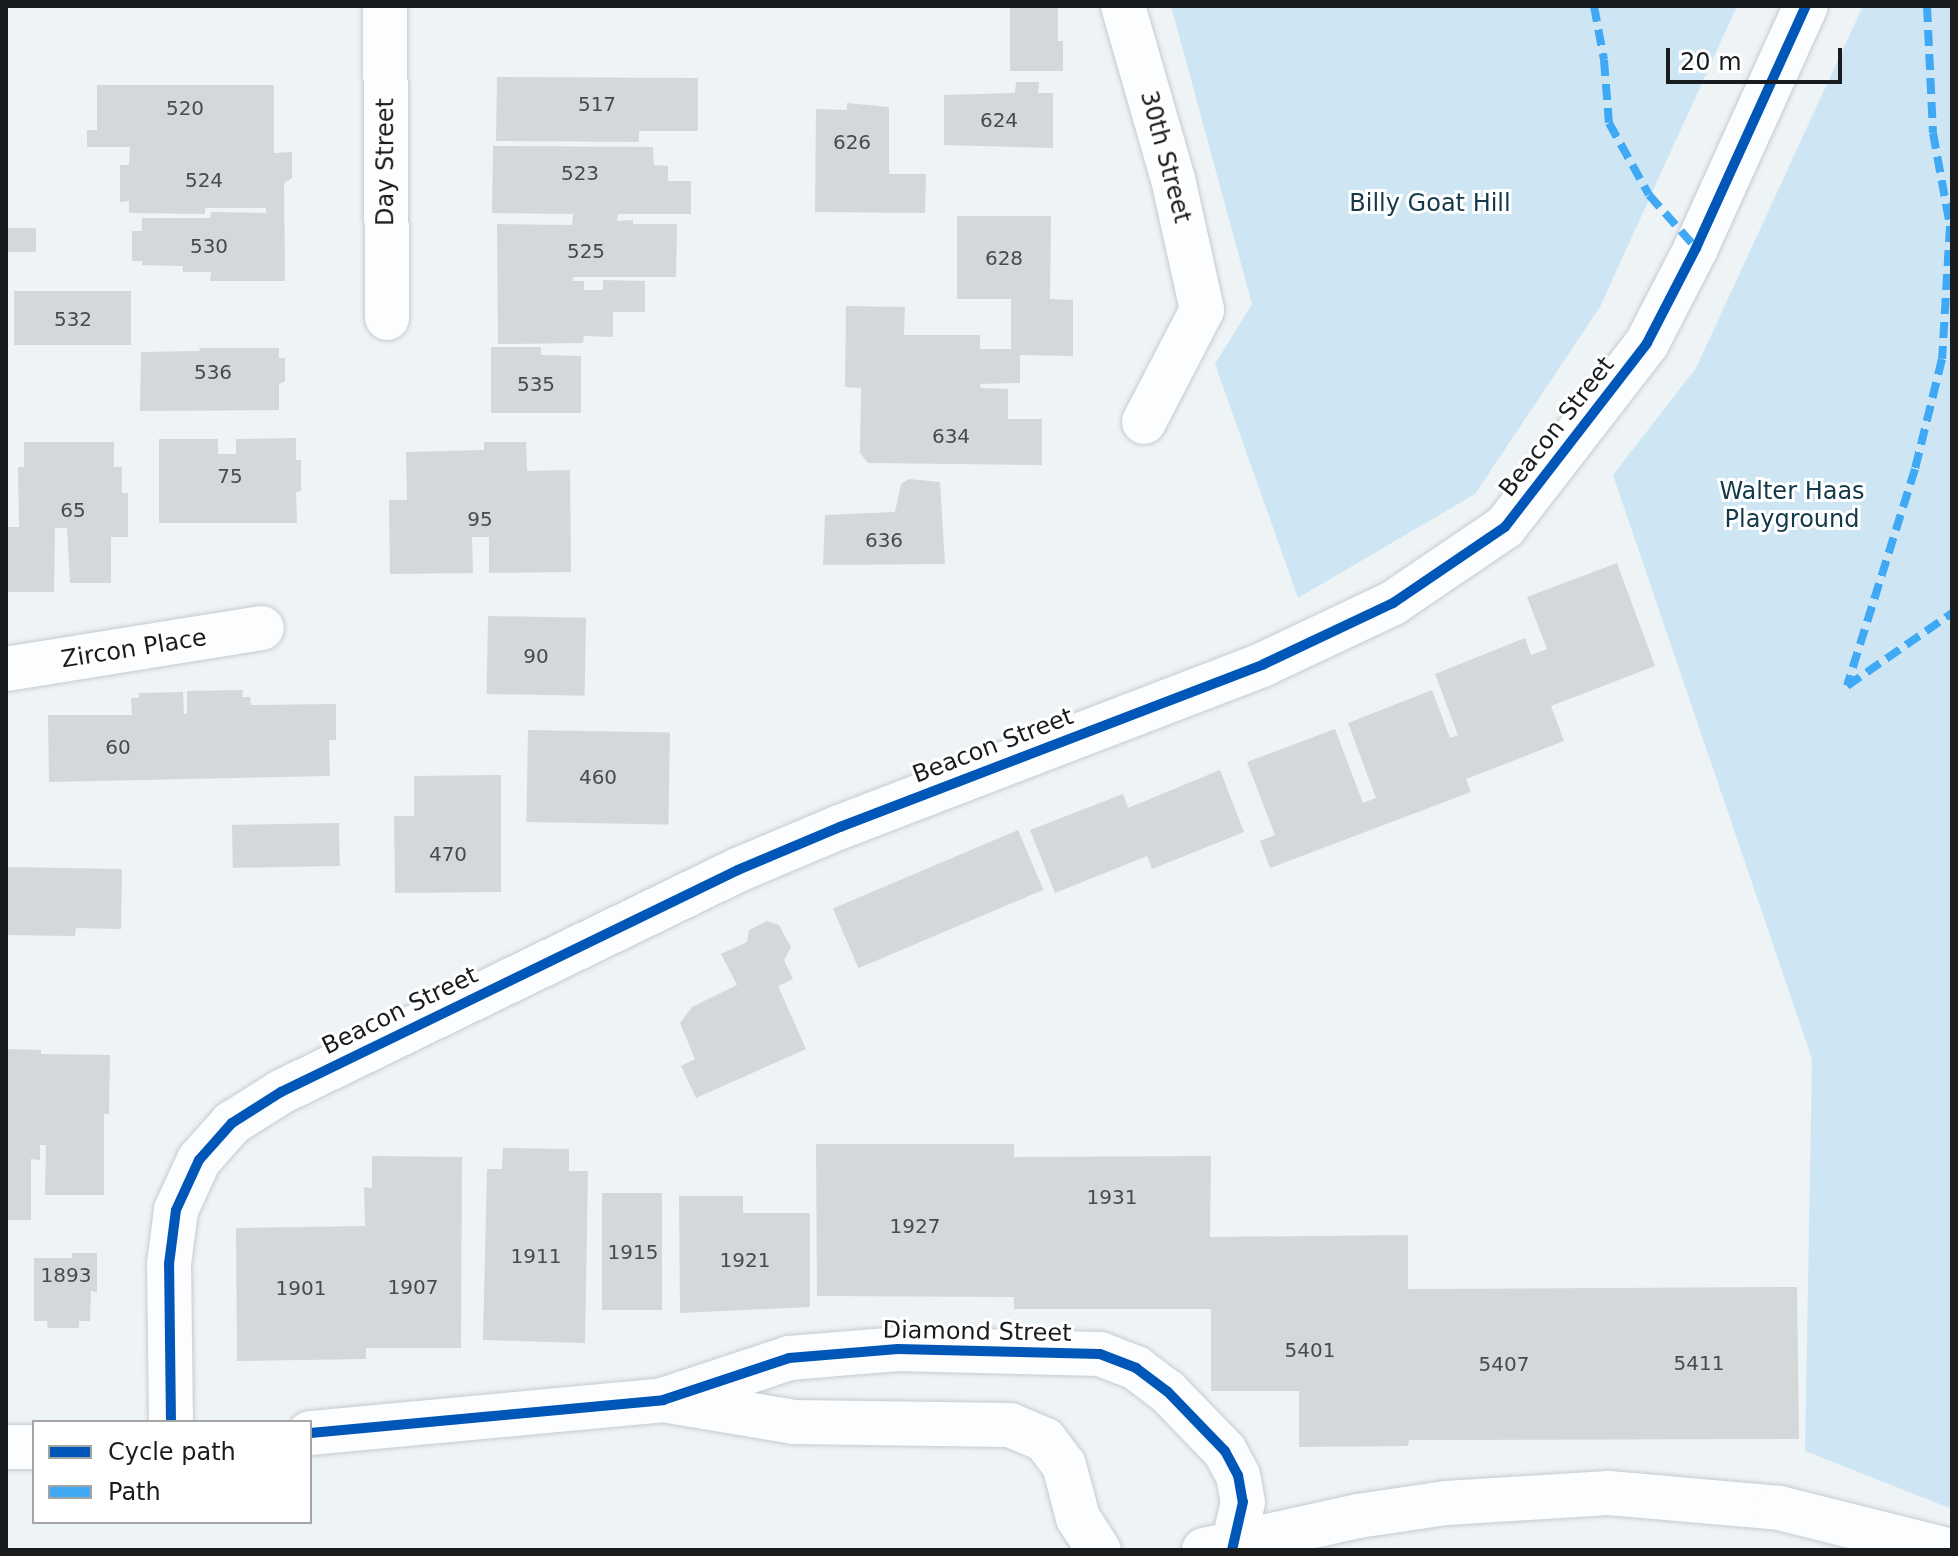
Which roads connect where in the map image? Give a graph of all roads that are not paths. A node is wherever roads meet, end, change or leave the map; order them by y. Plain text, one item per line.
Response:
1 (385, 6) edge
2 (1123, 6) edge
3 (1806, 6) edge
4 (387, 318) dead end
5 (1144, 422) dead end
6 (262, 628) dead end
7 (6, 669) edge
8 (663, 1400) junction
9 (171, 1420) edge
10 (312, 1433) edge
11 (6, 1447) edge
12 (32, 1447) edge
13 (1225, 1547) edge
14 (1099, 1550) edge
15 (1947, 1550) edge

1 - 4 street, Day Street
2 - 5 street, 30th Street
3 - 9 street, Beacon Street
6 - 7 street, Zircon Place
8 - 10 street, Diamond Street
8 - 13 street, Diamond Street
8 - 14 street, Diamond Street
11 - 12 street
13 - 15 street

